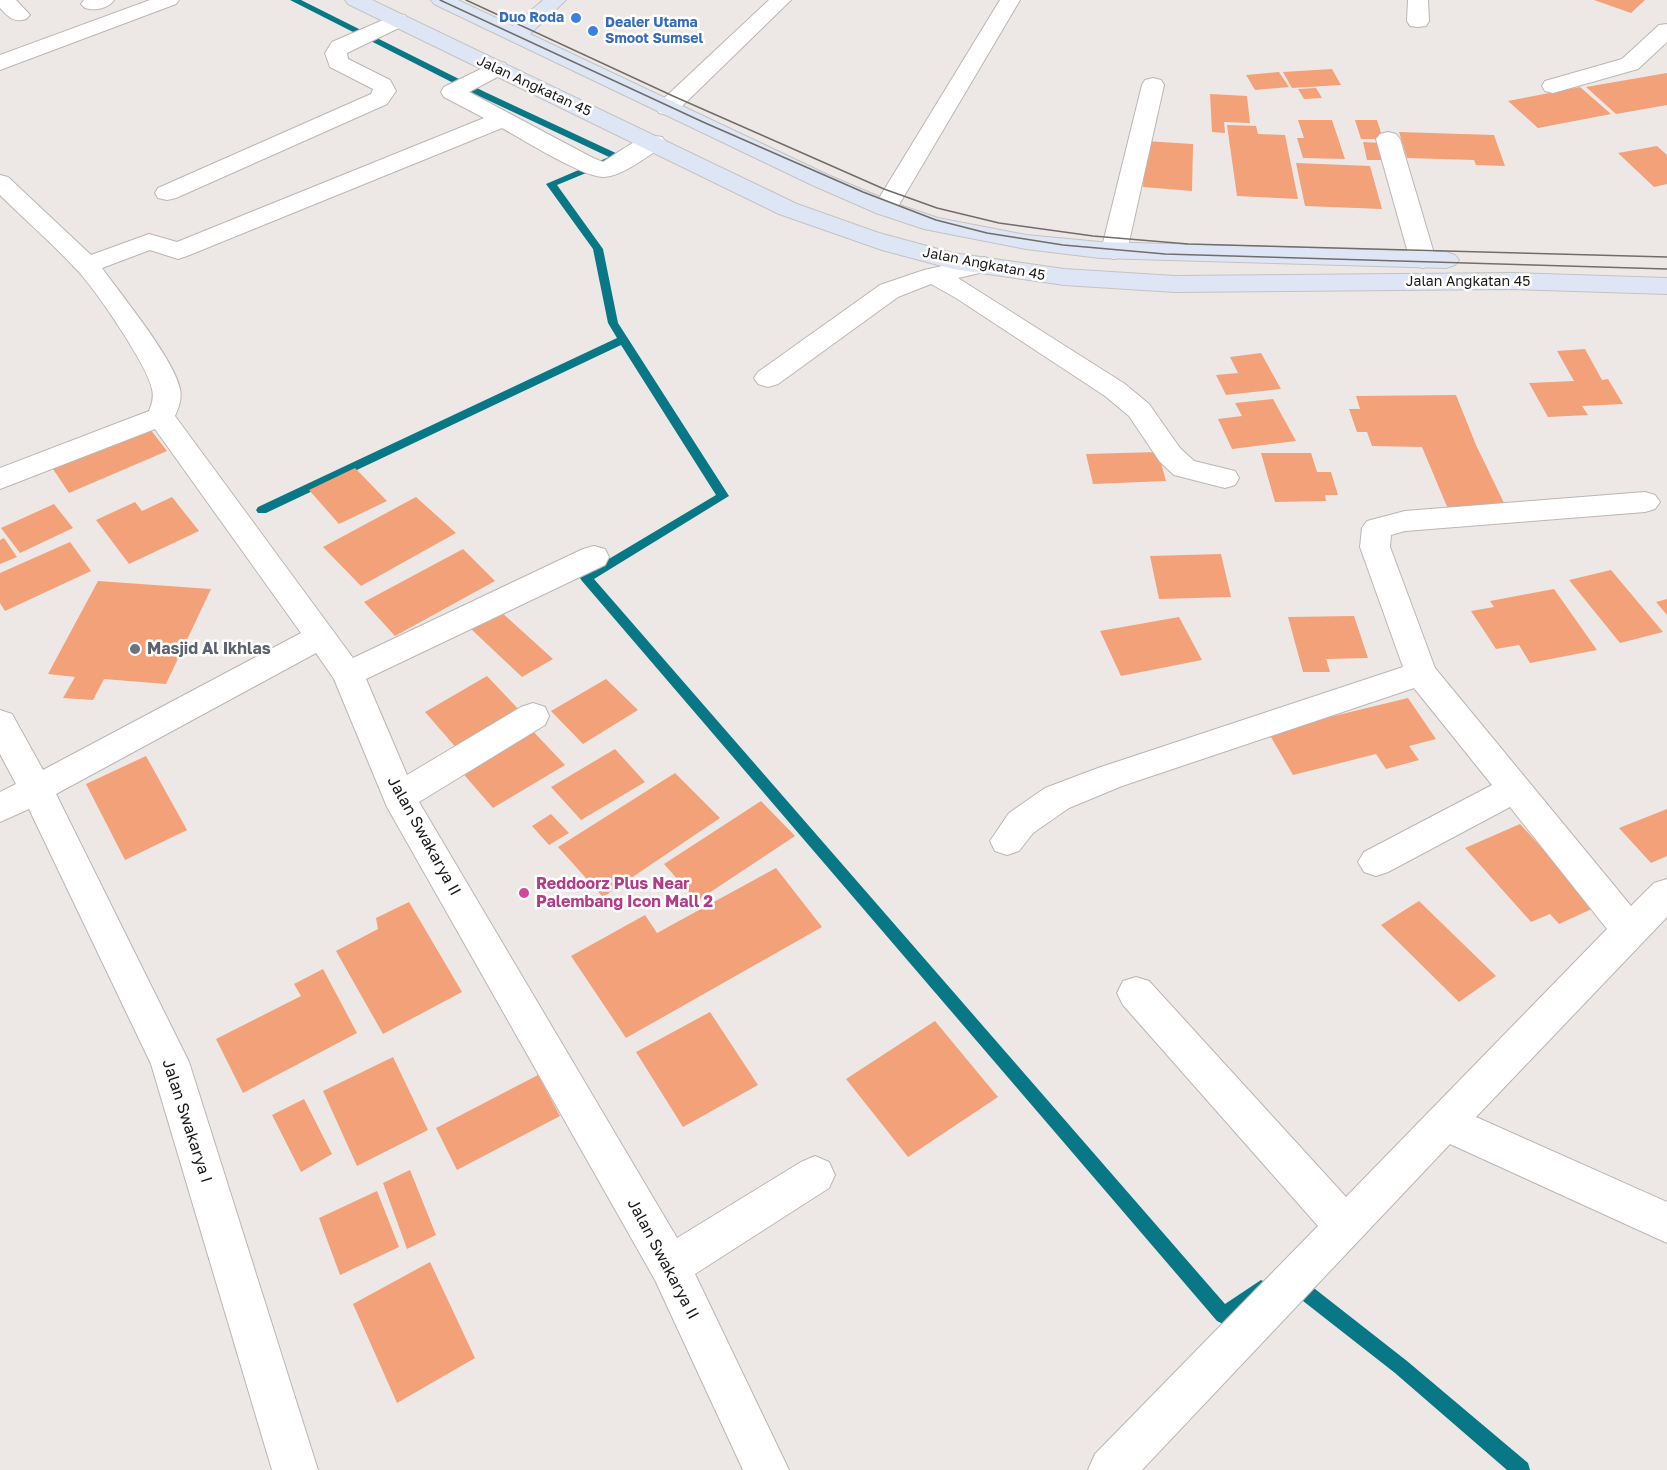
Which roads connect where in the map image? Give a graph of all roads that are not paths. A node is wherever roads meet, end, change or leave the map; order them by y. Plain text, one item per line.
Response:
1 (4, 0) edge
2 (169, 0) edge
3 (355, 0) edge
4 (441, 0) edge
5 (556, 0) edge
6 (781, 0) edge
7 (1010, 0) edge
8 (19, 15) dead end
9 (397, 20) junction
10 (1667, 30) edge
11 (516, 35) junction
12 (445, 43) junction
13 (0, 63) edge
14 (497, 68) junction
15 (1153, 85) dead end
16 (1553, 86) dead end
17 (667, 108) junction
18 (502, 119) junction
19 (1388, 139) dead end
20 (654, 142) junction
21 (0, 182) edge
22 (829, 184) junction
23 (167, 193) dead end
24 (885, 208) junction
25 (788, 209) junction
26 (1114, 251) junction
27 (1423, 260) junction
28 (87, 265) junction
29 (984, 265) junction
30 (1667, 266) edge
31 (933, 275) junction
32 (1667, 286) edge
33 (768, 378) dead end
34 (162, 417) junction
35 (1225, 478) dead end
36 (0, 479) edge
37 (1645, 502) dead end
38 (594, 557) dead end
39 (321, 636) junction
40 (1421, 673) junction
41 (348, 674) junction
42 (533, 716) dead end
43 (0, 723) edge
44 (36, 789) junction
45 (1514, 789) junction
46 (399, 797) junction
47 (0, 808) edge
48 (1007, 841) dead end
49 (1376, 862) dead end
50 (1667, 894) edge
51 (1629, 930) junction
52 (1136, 993) dead end
53 (1445, 1122) junction
54 (815, 1175) dead end
55 (1667, 1223) edge
56 (1344, 1227) junction
57 (670, 1266) junction
58 (295, 1470) edge
59 (766, 1470) edge
60 (1111, 1470) edge

1 - 8 street
2 - 13 street
3 - 9 main road, Jalan Angkatan 45
4 - 11 main road, Jalan Angkatan 45
4 - 12 main road
5 - 11 main road
6 - 17 street
7 - 24 street
9 - 12 main road, Jalan Angkatan 45
9 - 23 street
10 - 16 street
11 - 17 main road, Jalan Angkatan 45
12 - 14 main road, Jalan Angkatan 45
14 - 18 street
14 - 20 main road, Jalan Angkatan 45
15 - 26 street
17 - 22 main road, Jalan Angkatan 45
18 - 20 street
18 - 28 street
19 - 27 street
20 - 25 main road, Jalan Angkatan 45
21 - 28 street
22 - 24 main road, Jalan Angkatan 45
22 - 25 main road
24 - 26 main road, Jalan Angkatan 45
25 - 29 main road, Jalan Angkatan 45
26 - 27 main road, Jalan Angkatan 45
27 - 30 main road, Jalan Angkatan 45
28 - 34 street
29 - 31 street
29 - 32 main road, Jalan Angkatan 45
31 - 33 street
31 - 35 street
34 - 36 street
34 - 39 street, Jalan Swakarya II
37 - 40 street
38 - 41 street
39 - 41 street, Jalan Swakarya II
39 - 44 street
40 - 45 street
40 - 48 street
41 - 46 street, Jalan Swakarya II
42 - 46 street
43 - 44 street, Jalan Swakarya I
44 - 47 street
44 - 58 street, Jalan Swakarya I
45 - 49 street
45 - 51 street
46 - 57 street, Jalan Swakarya II
50 - 51 street
51 - 53 street
52 - 56 street
53 - 55 street
53 - 56 street
54 - 57 street
56 - 60 street
57 - 59 street, Jalan Swakarya II

